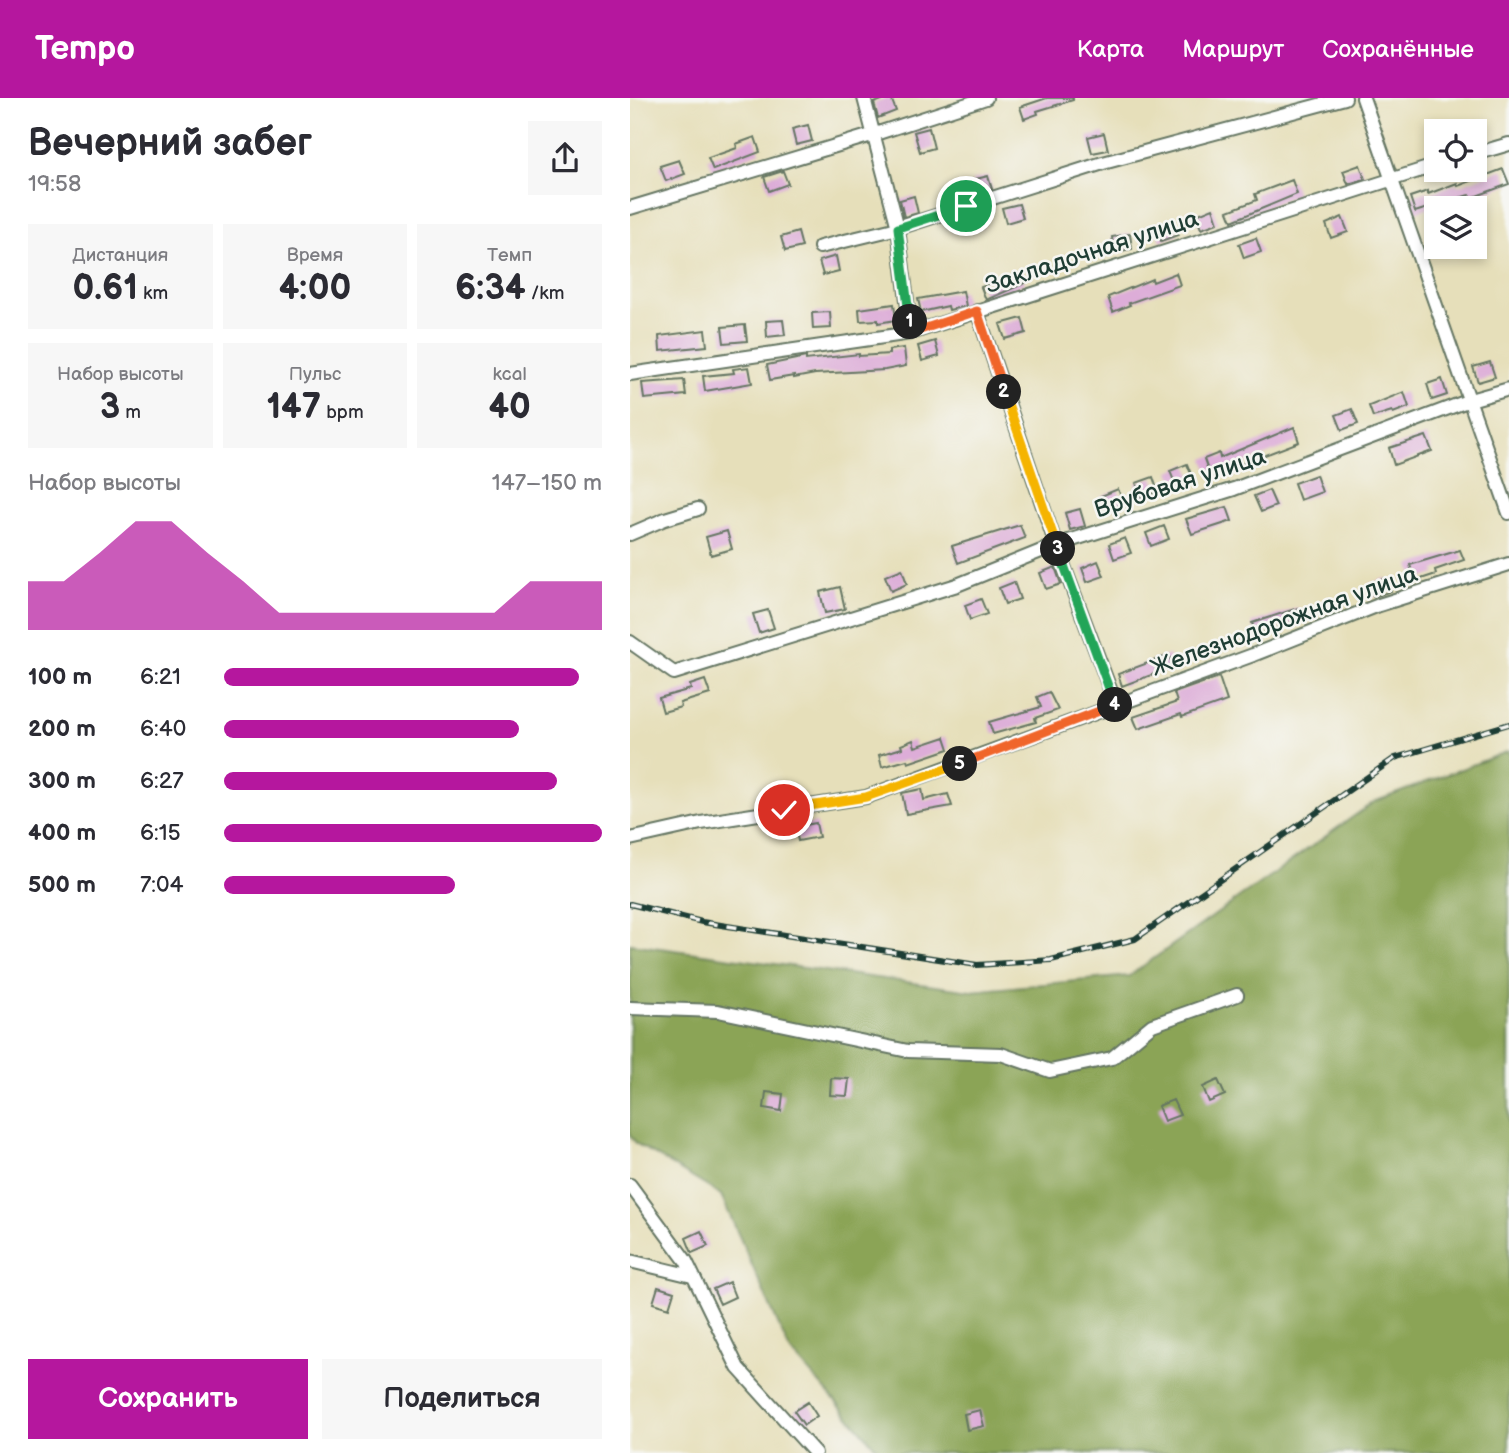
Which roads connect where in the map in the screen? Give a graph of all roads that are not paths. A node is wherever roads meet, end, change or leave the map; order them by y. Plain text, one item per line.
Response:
1 (864, 98) edge
2 (986, 98) edge
3 (1345, 98) edge
4 (1363, 98) edge
5 (875, 134) junction
6 (1509, 144) edge
7 (1487, 150) edge
8 (1424, 169) edge
9 (1391, 179) junction
10 (630, 208) edge
11 (898, 228) junction
12 (820, 247) dead end
13 (977, 311) junction
14 (911, 333) junction
15 (630, 374) edge
16 (1509, 389) edge
17 (1469, 400) junction
18 (698, 509) dead end
19 (1509, 513) edge
20 (630, 534) edge
21 (1056, 545) junction
22 (1509, 564) edge
23 (630, 642) edge
24 (1116, 705) junction
25 (630, 839) edge
26 (1237, 995) dead end
27 (630, 1007) edge
28 (630, 1185) edge
29 (630, 1261) edge
30 (692, 1276) junction
31 (815, 1453) edge

1 - 5 street
2 - 5 street
3 - 11 street
4 - 9 street
5 - 10 street
5 - 11 street
6 - 7 street
8 - 9 street, Закладочная улица
9 - 13 street, Закладочная улица
9 - 17 street
11 - 12 street
11 - 14 street
13 - 14 street, Закладочная улица
13 - 21 street
14 - 15 street, Закладочная улица
16 - 17 street, Врубовая улица
17 - 19 street
17 - 21 street, Врубовая улица
18 - 20 street
21 - 23 street, Врубовая улица
21 - 24 street
22 - 24 street, Железнодорожная улица
24 - 25 street, Железнодорожная улица
26 - 27 street
28 - 30 street
29 - 30 street
30 - 31 street

